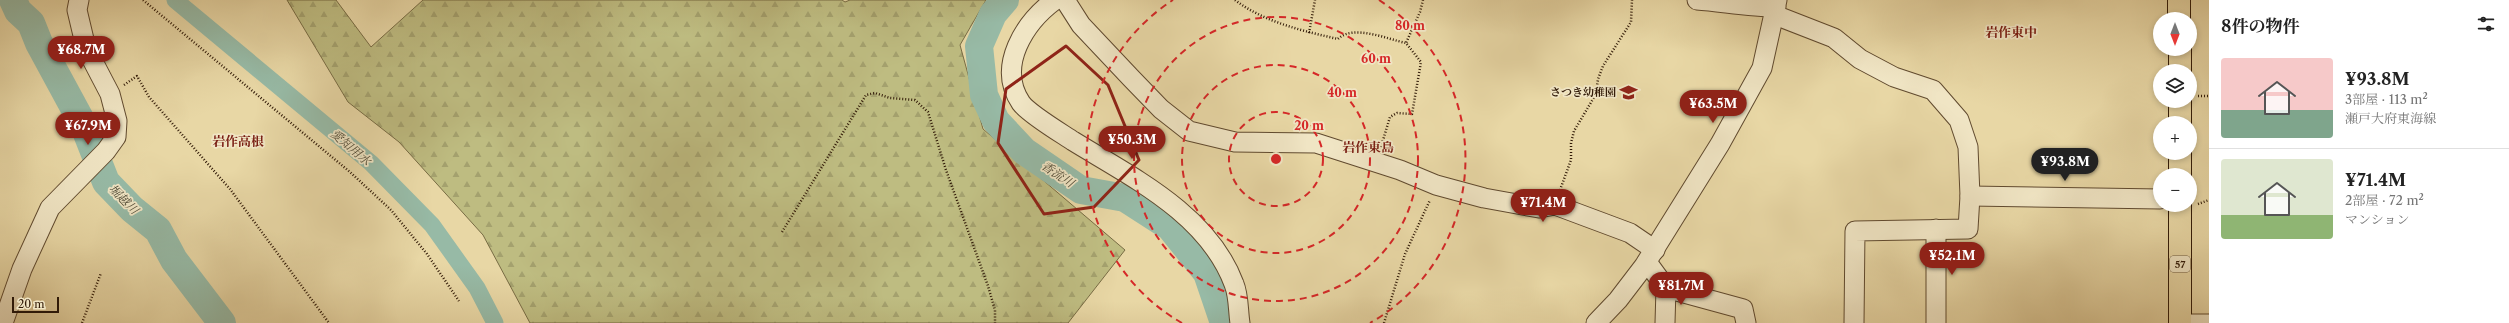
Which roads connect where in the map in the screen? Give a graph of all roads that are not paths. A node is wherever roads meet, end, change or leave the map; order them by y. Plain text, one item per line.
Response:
1 (79, 0) edge
2 (1056, 0) edge
3 (1065, 0) edge
4 (1697, 0) edge
5 (2179, 0) edge
6 (1776, 7) edge
7 (2179, 12) edge
8 (1970, 196) junction
9 (2153, 199) edge
10 (2180, 212) edge
11 (1936, 229) junction
12 (1651, 256) junction
13 (1666, 288) junction
14 (2209, 319) edge
15 (2180, 321) edge
16 (3, 323) edge
17 (1240, 323) edge
18 (1596, 323) edge
19 (1665, 323) edge
20 (1746, 323) edge
21 (1854, 323) edge
22 (1936, 323) edge

1 - 16 street
2 - 17 street
3 - 12 street
4 - 6 street
5 - 7 main road
6 - 8 street
6 - 12 street
8 - 9 street
8 - 11 street
10 - 15 main road, 57
11 - 21 street
11 - 22 street
12 - 13 street
12 - 18 street
13 - 19 street
13 - 20 street
14 - 15 lane

